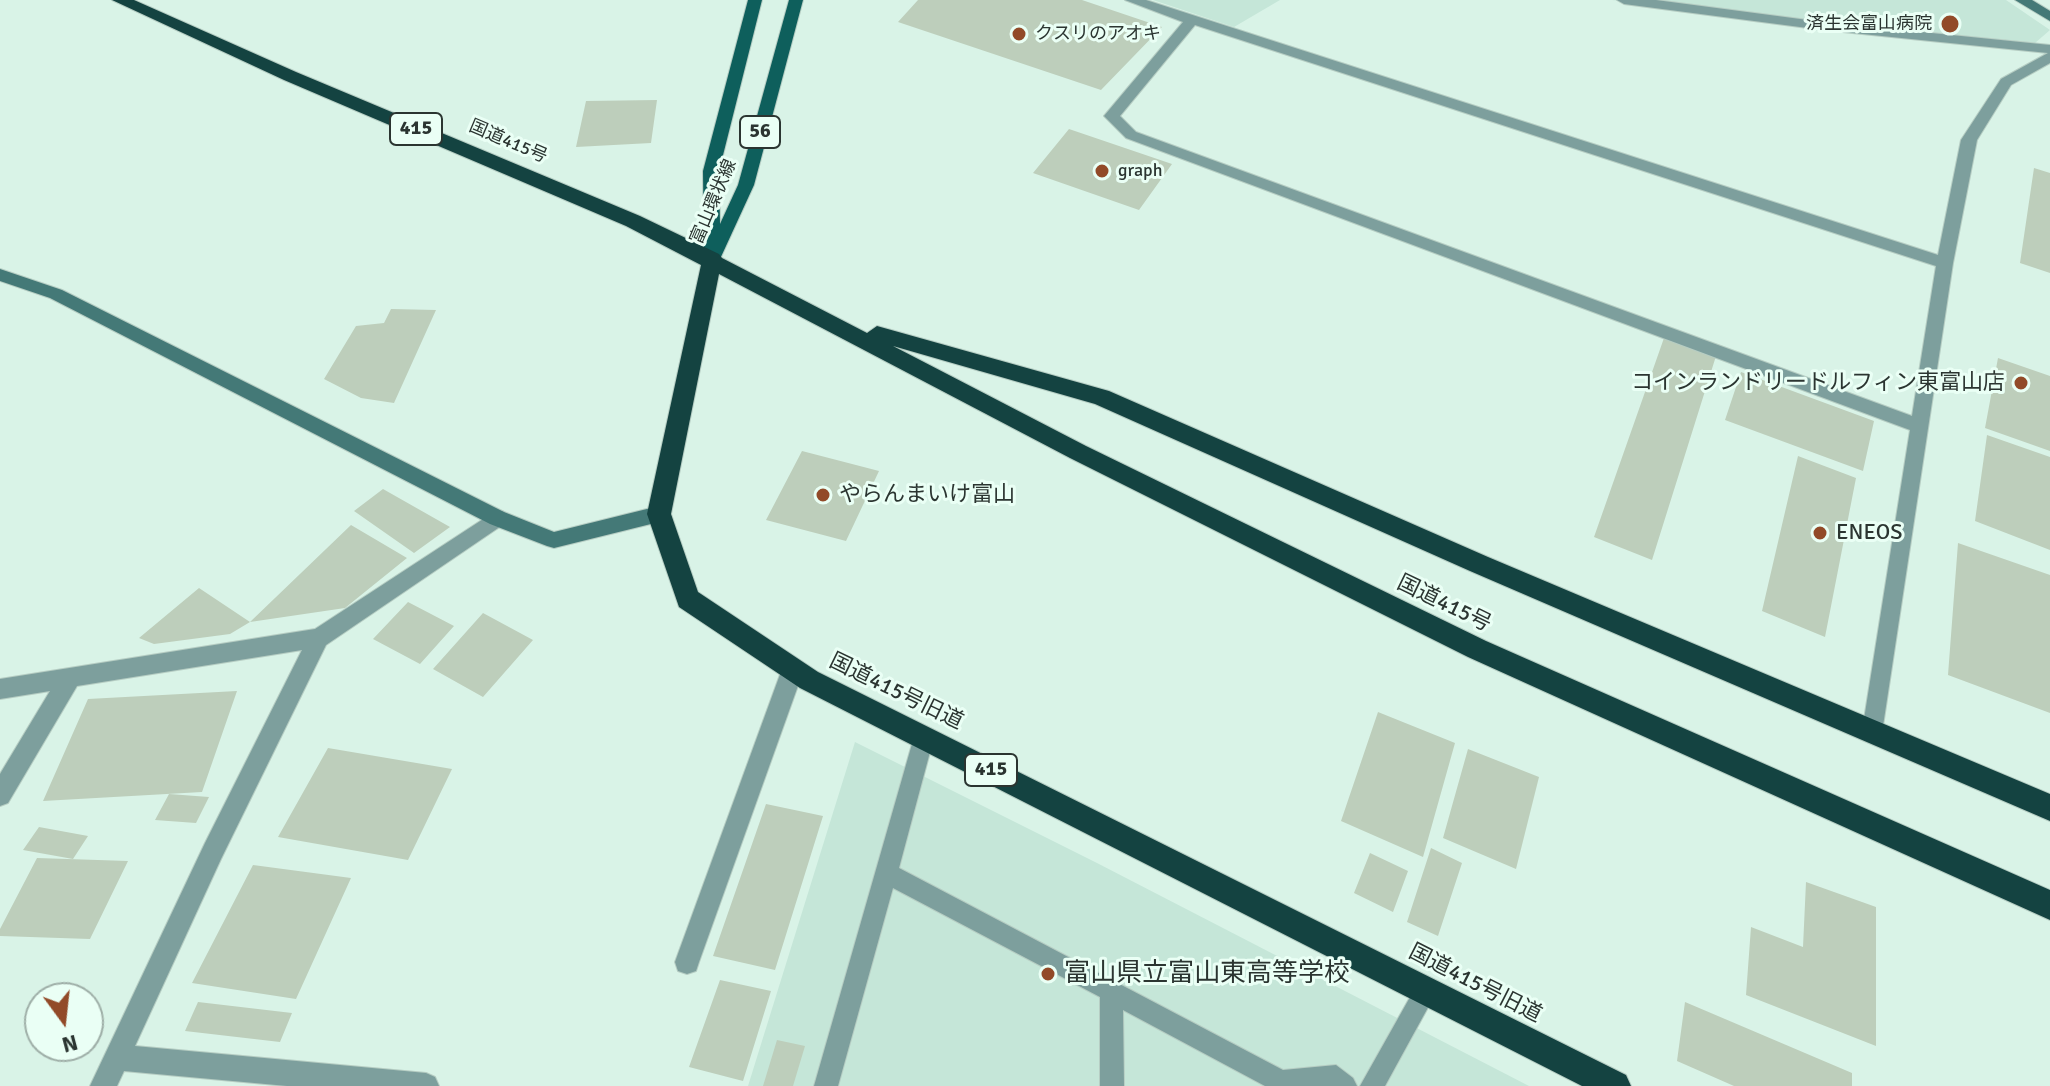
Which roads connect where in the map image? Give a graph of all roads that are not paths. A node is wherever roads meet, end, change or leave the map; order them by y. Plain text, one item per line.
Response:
1 (120, 0) edge
2 (755, 0) edge
3 (796, 0) edge
4 (1132, 0) edge
5 (1624, 0) edge
6 (2022, 0) edge
7 (2050, 17) edge
8 (1192, 20) junction
9 (2050, 49) edge
10 (2050, 57) edge
11 (712, 259) junction
12 (1945, 263) junction
13 (0, 275) edge
14 (829, 320) junction
15 (1920, 426) junction
16 (659, 514) junction
17 (497, 518) junction
18 (319, 638) junction
19 (793, 669) junction
20 (70, 678) junction
21 (0, 689) edge
22 (1873, 732) junction
23 (924, 737) junction
24 (0, 795) edge
25 (2050, 808) edge
26 (887, 873) junction
27 (2050, 905) edge
28 (687, 962) dead end
29 (1111, 991) junction
30 (1426, 991) junction
31 (117, 1057) junction
32 (1280, 1084) edge
33 (103, 1086) edge
34 (426, 1086) edge
35 (826, 1086) edge
36 (1112, 1086) edge
37 (1345, 1086) edge
38 (1372, 1086) edge
39 (1615, 1086) edge

1 - 11 highway, 国道415号 / 415
2 - 11 main road, 富山環状線 / 56
3 - 11 main road, 富山環状線 / 56
4 - 8 street
5 - 9 street
6 - 7 street
8 - 12 street
8 - 15 street
10 - 12 street
11 - 14 highway, 国道415号 / 415
11 - 16 highway
12 - 15 street
13 - 17 street
14 - 22 highway, 国道415号 / 415
14 - 27 highway, 国道415号 / 415
15 - 22 street
16 - 17 street
16 - 19 highway, 国道415号旧道 / 415
17 - 18 street
18 - 20 street
18 - 31 street
19 - 23 highway, 国道415号旧道 / 415
19 - 28 street
20 - 21 street
20 - 24 street
22 - 25 highway, 国道415号 / 415
23 - 26 lane
23 - 30 highway, 国道415号旧道 / 415
26 - 29 lane
26 - 35 lane
29 - 32 lane
29 - 36 lane
30 - 38 lane
30 - 39 highway, 国道415号旧道 / 415
31 - 33 street
31 - 34 street
32 - 37 lane

